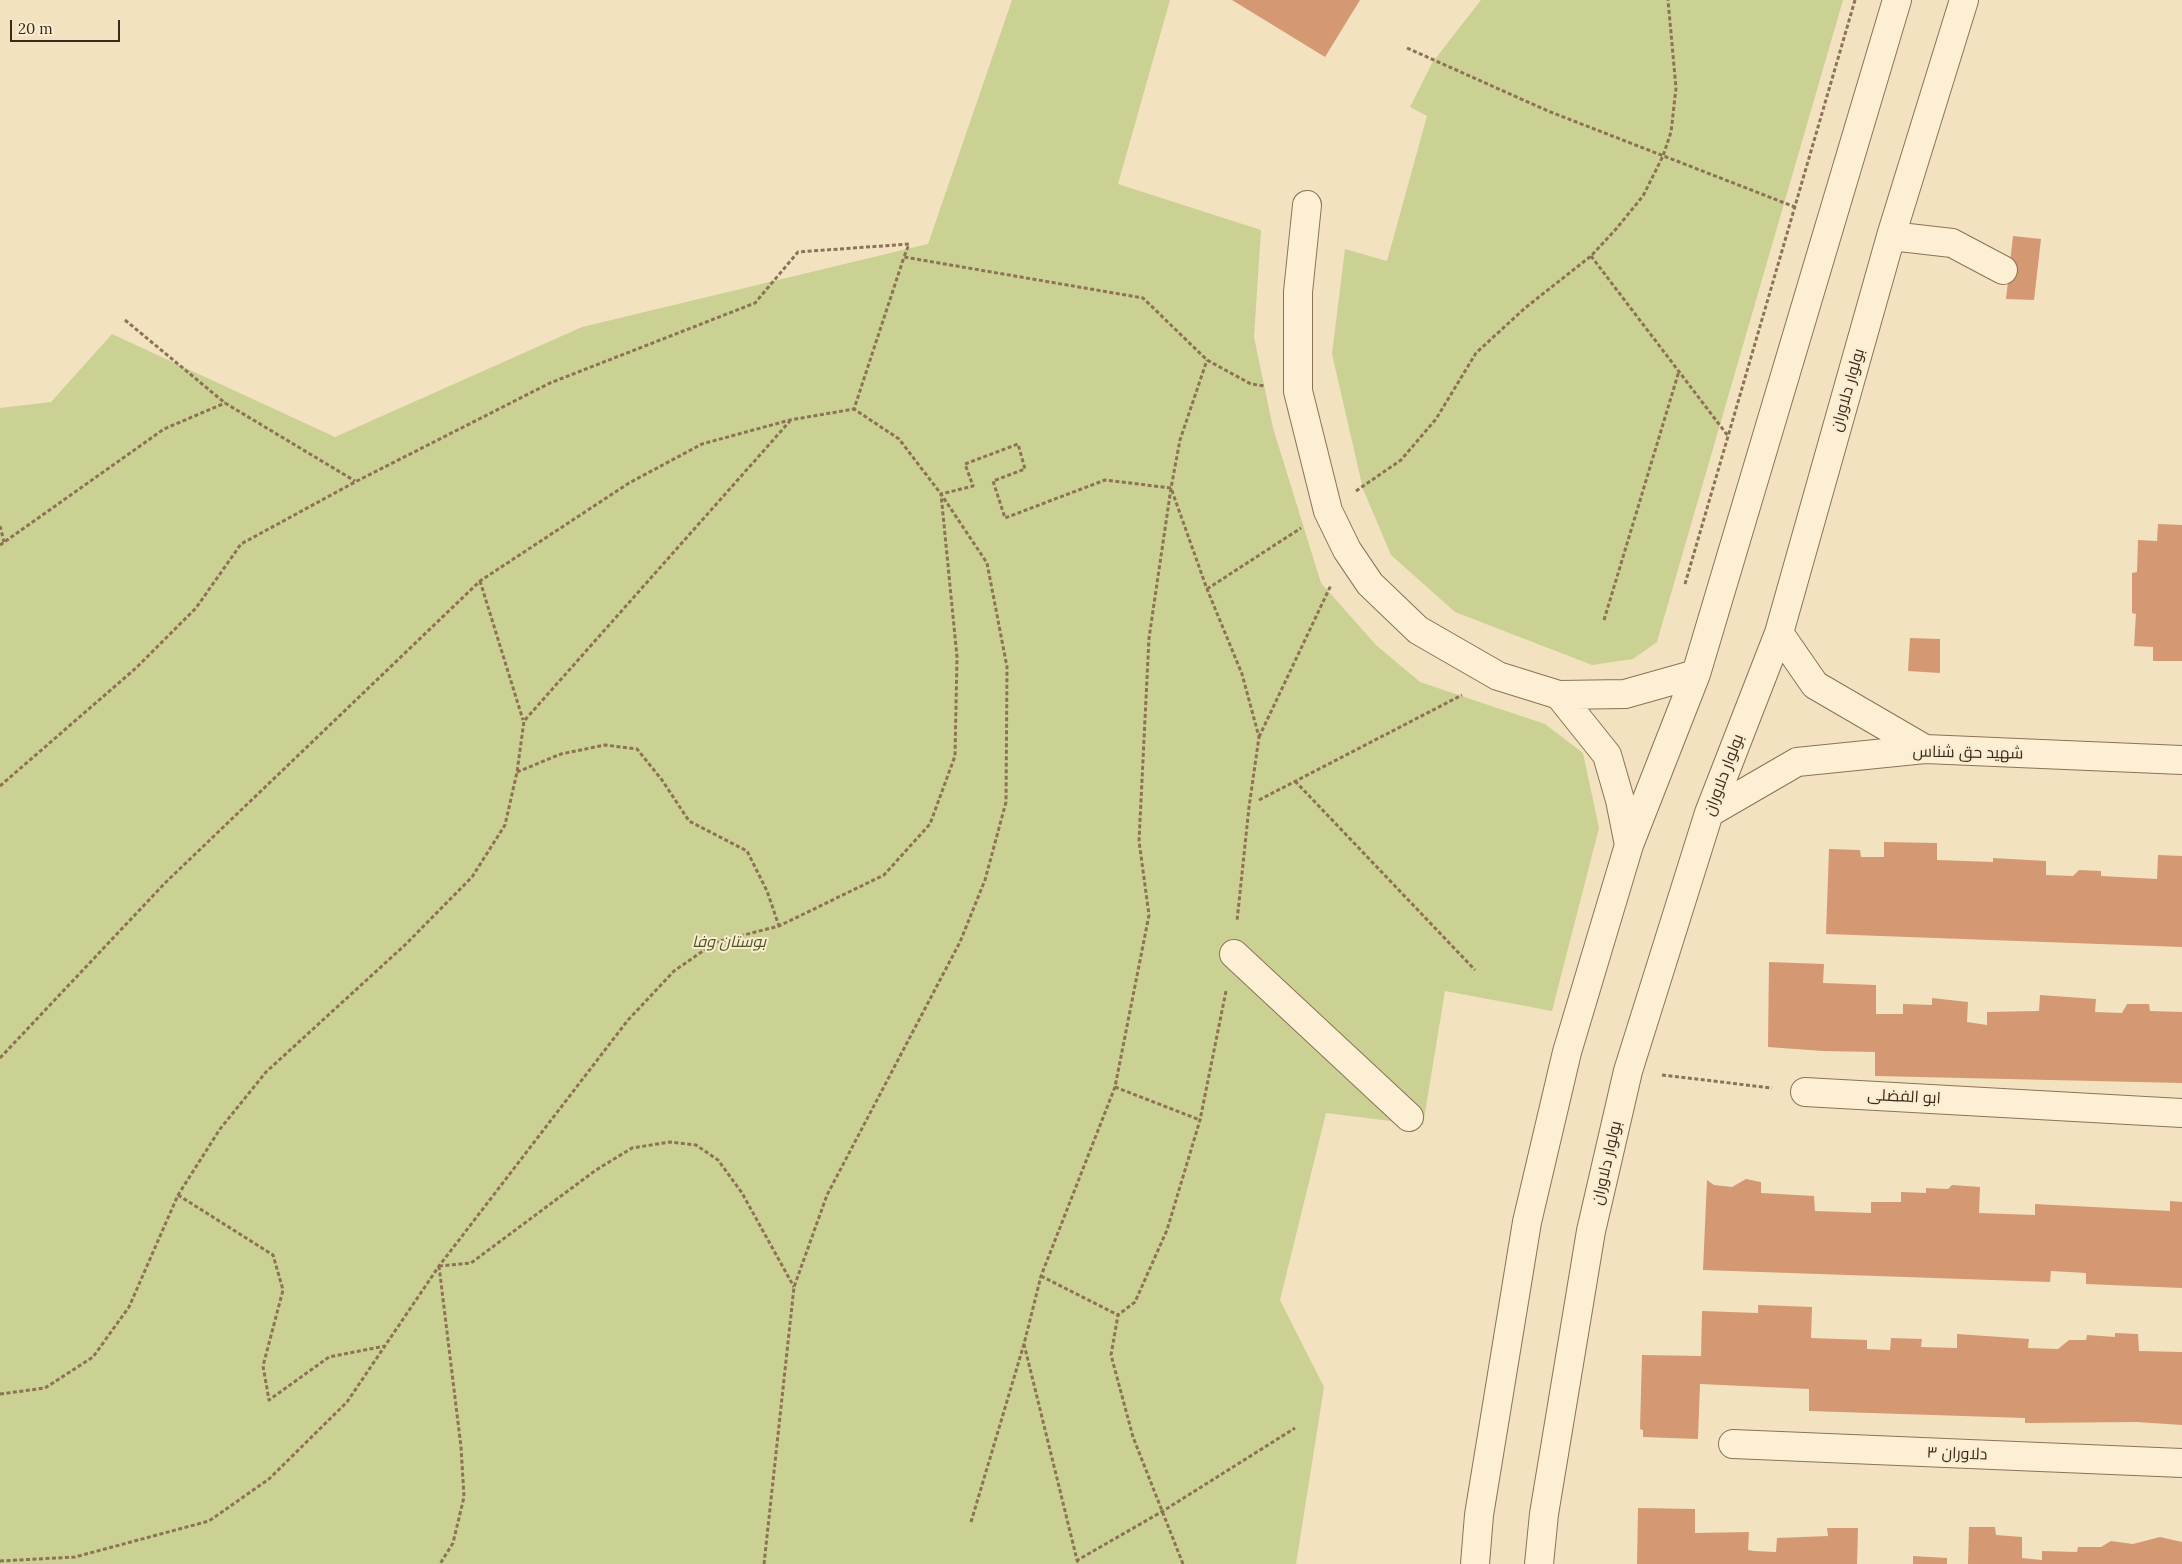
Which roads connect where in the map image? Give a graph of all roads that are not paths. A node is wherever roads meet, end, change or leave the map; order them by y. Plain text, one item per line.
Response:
1 (1897, 0) edge
2 (1964, 0) edge
3 (1306, 204) dead end
4 (1891, 236) junction
5 (2003, 270) dead end
6 (1779, 633) junction
7 (1696, 674) junction
8 (1559, 696) junction
9 (1924, 749) junction
10 (2182, 760) edge
11 (1709, 813) junction
12 (1629, 845) junction
13 (1234, 954) dead end
14 (1805, 1092) road end
15 (2182, 1113) edge
16 (1409, 1117) dead end
17 (1733, 1444) dead end
18 (2182, 1463) edge
19 (1475, 1564) edge
20 (1539, 1564) edge

1 - 7 street
2 - 4 street, بولوار دلاوران
3 - 8 street
4 - 5 street
4 - 6 street, بولوار دلاوران
6 - 9 street
6 - 11 street, بولوار دلاوران
7 - 8 street
7 - 12 street
8 - 12 street
9 - 10 street, شهید حق شناس
9 - 11 street, شهید حق شناس
11 - 20 street, بولوار دلاوران
12 - 19 street
13 - 16 street
14 - 15 street, ابو الفضلی
17 - 18 street, دلاوران ۳

